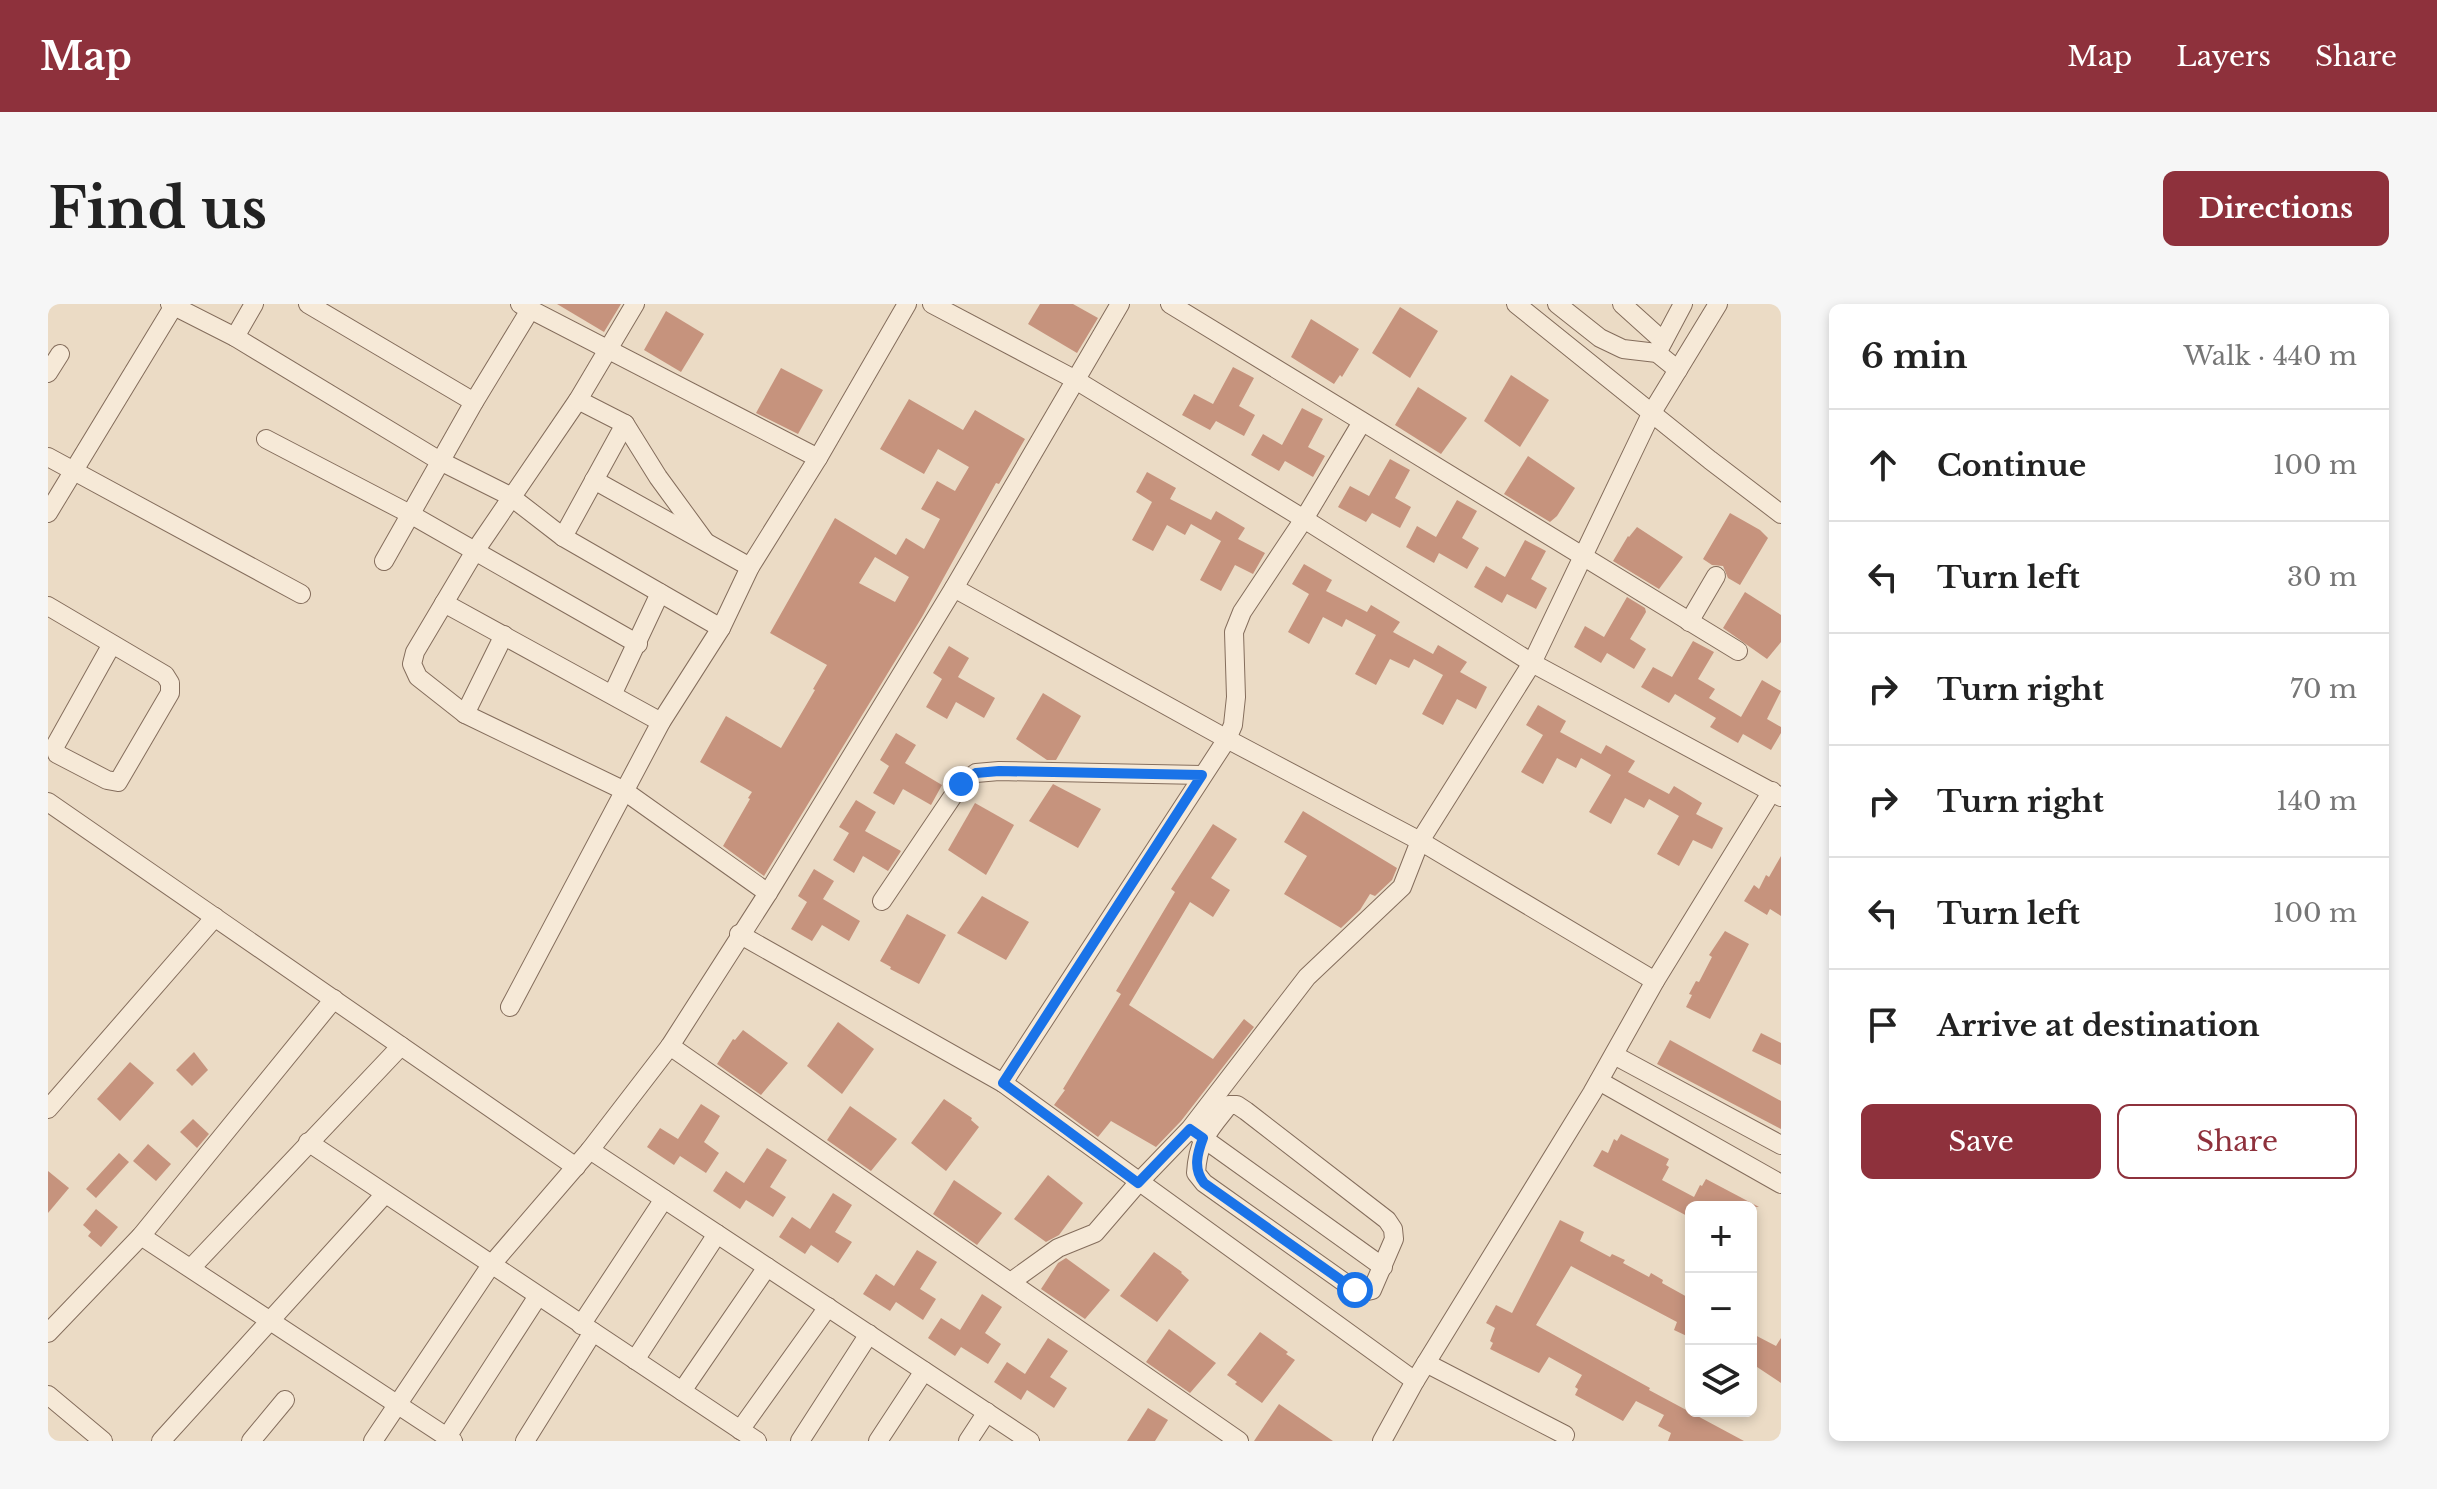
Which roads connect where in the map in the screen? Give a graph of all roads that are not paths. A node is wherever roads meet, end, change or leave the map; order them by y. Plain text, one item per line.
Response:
1 (254, 304) edge
2 (308, 304) edge
3 (635, 304) edge
4 (907, 304) edge
5 (932, 304) edge
6 (1120, 304) edge
7 (1170, 304) edge
8 (1516, 304) edge
9 (1557, 304) edge
10 (1622, 304) edge
11 (1683, 304) edge
12 (1718, 304) edge
13 (173, 305) edge
14 (525, 307) edge
15 (327, 309) edge
16 (235, 337) junction
17 (1660, 347) junction
18 (606, 349) junction
19 (60, 354) dead end
20 (1678, 370) junction
21 (48, 373) edge
22 (1074, 379) junction
23 (578, 400) junction
24 (474, 402) junction
25 (1651, 414) junction
26 (1362, 422) junction
27 (625, 424) junction
28 (266, 439) dead end
29 (48, 457) edge
30 (818, 458) junction
31 (440, 461) junction
32 (73, 471) junction
33 (594, 480) junction
34 (510, 496) junction
35 (48, 513) edge
36 (410, 514) junction
37 (1781, 514) edge
38 (1304, 519) junction
39 (563, 537) junction
40 (704, 540) junction
41 (475, 551) junction
42 (1582, 558) junction
43 (384, 561) dead end
44 (750, 567) junction
45 (1716, 576) dead end
46 (954, 588) junction
47 (660, 593) junction
48 (301, 594) dead end
49 (444, 603) junction
50 (48, 606) edge
51 (1689, 622) junction
52 (721, 628) junction
53 (504, 635) junction
54 (112, 644) junction
55 (638, 644) junction
56 (1738, 651) dead end
57 (1532, 663) junction
58 (613, 693) junction
59 (465, 714) junction
60 (661, 722) junction
61 (1227, 739) junction
62 (1202, 775) junction
63 (623, 790) junction
64 (1776, 794) edge
65 (48, 802) edge
66 (1420, 841) junction
67 (768, 893) junction
68 (882, 901) dead end
69 (215, 917) junction
70 (739, 934) junction
71 (1655, 981) junction
72 (334, 999) junction
73 (510, 1007) dead end
74 (401, 1046) junction
75 (670, 1046) junction
76 (1614, 1055) junction
77 (1599, 1081) junction
78 (1003, 1083) junction
79 (48, 1109) edge
80 (1197, 1133) junction
81 (308, 1142) junction
82 (1781, 1145) edge
83 (590, 1150) junction
84 (576, 1167) junction
85 (1138, 1183) junction
86 (1781, 1184) edge
87 (385, 1194) junction
88 (664, 1199) junction
89 (717, 1234) junction
90 (141, 1236) junction
91 (491, 1265) junction
92 (767, 1267) junction
93 (1383, 1267) junction
94 (191, 1268) junction
95 (1012, 1281) junction
96 (538, 1296) junction
97 (828, 1307) junction
98 (271, 1322) junction
99 (587, 1328) junction
100 (48, 1333) edge
101 (869, 1334) junction
102 (635, 1360) junction
103 (1426, 1363) junction
104 (924, 1371) junction
105 (1415, 1381) junction
106 (682, 1391) junction
107 (48, 1395) edge
108 (285, 1400) dead end
109 (397, 1405) junction
110 (987, 1412) junction
111 (740, 1430) junction
112 (1565, 1435) dead end
113 (450, 1439) edge
114 (103, 1441) edge
115 (161, 1441) edge
116 (251, 1441) edge
117 (373, 1441) edge
118 (525, 1441) edge
119 (757, 1441) edge
120 (800, 1441) edge
121 (878, 1441) edge
122 (968, 1441) edge
123 (1030, 1441) edge
124 (1239, 1441) edge
125 (1382, 1441) edge

1 - 16 street
2 - 15 street
3 - 18 street
4 - 30 street
5 - 22 street
6 - 22 street
7 - 26 street
8 - 25 street
9 - 17 street
10 - 17 street
11 - 17 street
12 - 20 street
13 - 16 street
13 - 32 street
14 - 18 street
14 - 24 street
15 - 24 street
16 - 31 street
17 - 20 street
18 - 23 street
18 - 30 street
19 - 21 street
20 - 25 street
22 - 38 street
22 - 46 street
23 - 27 street
23 - 34 street
24 - 31 street
25 - 37 street
25 - 42 street
26 - 38 street
26 - 42 street
27 - 33 street
27 - 40 street
28 - 36 street
29 - 32 street
30 - 44 street
31 - 34 street
31 - 36 street
32 - 35 street
32 - 48 street
33 - 39 street
33 - 40 street
34 - 39 street
34 - 41 street
36 - 41 street
36 - 43 street
38 - 57 street
38 - 61 street
39 - 47 street
40 - 44 street
41 - 49 street
41 - 55 street
42 - 51 street
42 - 57 street
44 - 52 street
45 - 51 street
46 - 61 street
46 - 67 street
47 - 52 street
47 - 55 street
49 - 53 street
49 - 59 street
50 - 54 street
51 - 56 street
52 - 60 street
53 - 58 street
53 - 59 street
54 - 54 street
55 - 58 street
57 - 64 street
57 - 66 street
58 - 60 street
59 - 63 street
60 - 63 street
61 - 62 street
61 - 66 street
62 - 68 street
62 - 78 street
63 - 67 street
63 - 73 street
64 - 71 street
65 - 69 street
66 - 71 street
66 - 80 street
67 - 70 street
69 - 72 street
69 - 79 street
70 - 75 street
70 - 78 street
71 - 76 street
72 - 74 street
72 - 90 street
74 - 81 street
74 - 84 street
75 - 83 street
75 - 95 street
76 - 77 street
76 - 82 street
77 - 86 street
77 - 103 street
78 - 85 street
80 - 85 street
80 - 93 street
80 - 93 street
80 - 93 street
81 - 87 street
81 - 94 street
83 - 84 street
83 - 88 street
84 - 91 street
85 - 95 street
85 - 105 street
87 - 91 street
87 - 98 street
88 - 89 street
88 - 99 street
89 - 92 street
89 - 102 street
90 - 94 street
90 - 100 street
91 - 96 street
91 - 109 street
92 - 97 street
92 - 106 street
94 - 98 street
95 - 124 street
96 - 99 street
96 - 113 street
97 - 101 street
97 - 111 street
98 - 109 street
98 - 115 street
99 - 102 street
99 - 118 street
101 - 104 street
101 - 120 street
102 - 106 street
103 - 105 street
103 - 112 street
104 - 110 street
104 - 121 street
105 - 125 street
106 - 111 street
107 - 114 street
108 - 116 street
109 - 113 street
109 - 117 street
110 - 122 street
110 - 123 street
111 - 119 street

